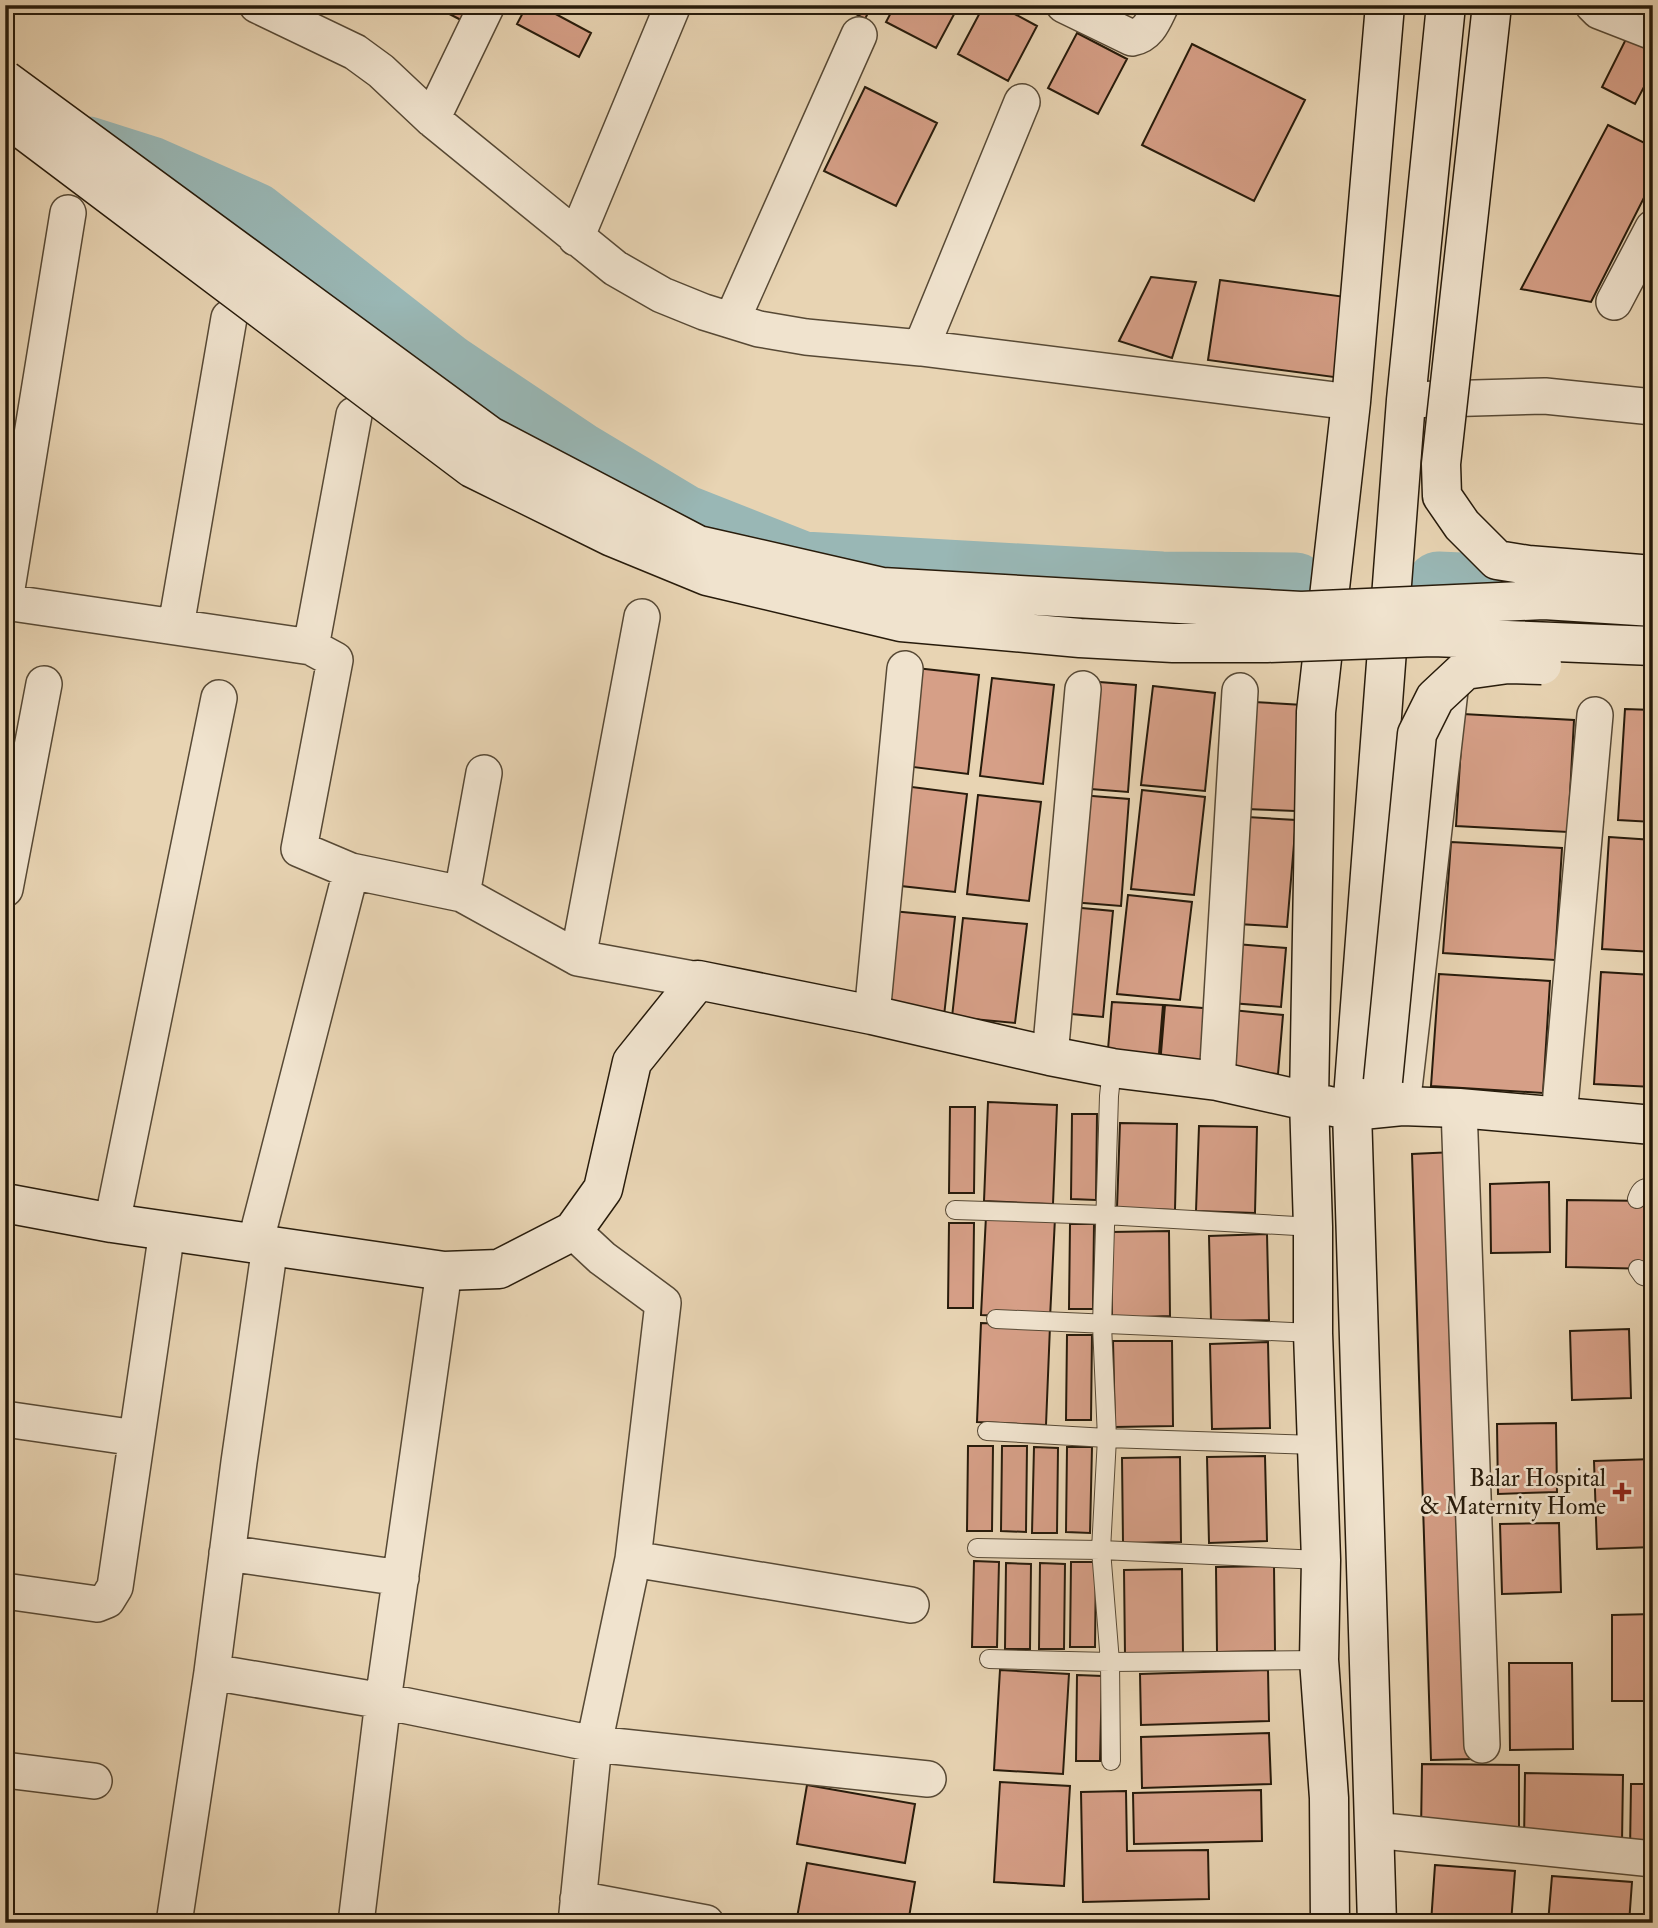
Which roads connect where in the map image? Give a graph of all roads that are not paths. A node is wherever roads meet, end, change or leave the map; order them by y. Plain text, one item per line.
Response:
1 (487, 5) edge
2 (673, 5) edge
3 (1064, 5) edge
4 (1161, 5) edge
5 (1385, 5) edge
6 (1446, 5) edge
7 (1492, 5) edge
8 (1593, 5) edge
9 (262, 6) edge
10 (1653, 32) edge
11 (859, 35) dead end
12 (5, 80) edge
13 (1022, 102) dead end
14 (5, 116) edge
15 (432, 119) junction
16 (68, 213) dead end
17 (1653, 228) edge
18 (576, 238) junction
19 (1614, 302) dead end
20 (229, 318) dead end
21 (732, 320) junction
22 (921, 348) junction
23 (1406, 400) junction
24 (1350, 402) junction
25 (1653, 407) edge
26 (355, 415) dead end
27 (1653, 575) edge
28 (5, 602) edge
29 (1653, 607) edge
30 (642, 617) dead end
31 (176, 626) junction
32 (1653, 646) edge
33 (311, 647) junction
34 (905, 669) dead end
35 (1653, 671) edge
36 (1451, 682) dead end
37 (44, 684) dead end
38 (1083, 689) dead end
39 (1240, 691) dead end
40 (219, 698) dead end
41 (1595, 715) dead end
42 (484, 773) dead end
43 (351, 871) junction
44 (5, 889) edge
45 (461, 894) junction
46 (578, 958) junction
47 (698, 980) junction
48 (872, 1015) junction
49 (1050, 1056) junction
50 (1112, 1068) junction
51 (1217, 1081) junction
52 (1309, 1100) junction
53 (1379, 1102) junction
54 (1459, 1108) junction
55 (1559, 1117) junction
56 (1653, 1125) edge
57 (1653, 1187) edge
58 (1637, 1199) dead end
59 (5, 1203) edge
60 (955, 1210) dead end
61 (1105, 1215) junction
62 (112, 1223) junction
63 (1313, 1227) junction
64 (167, 1231) junction
65 (573, 1231) junction
66 (263, 1245) junction
67 (444, 1271) junction
68 (996, 1319) dead end
69 (1102, 1325) junction
70 (1312, 1333) junction
71 (5, 1419) edge
72 (987, 1431) dead end
73 (136, 1438) junction
74 (1107, 1438) junction
75 (1316, 1446) junction
76 (977, 1548) dead end
77 (1101, 1550) junction
78 (227, 1553) junction
79 (634, 1559) junction
80 (1321, 1560) junction
81 (401, 1578) junction
82 (5, 1591) edge
83 (911, 1605) dead end
84 (989, 1659) dead end
85 (1319, 1660) junction
86 (1110, 1662) junction
87 (212, 1672) junction
88 (383, 1701) junction
89 (594, 1744) junction
90 (1482, 1745) dead end
91 (1111, 1761) dead end
92 (5, 1770) edge
93 (928, 1779) dead end
94 (94, 1781) dead end
95 (1374, 1830) junction
96 (1653, 1859) edge
97 (577, 1911) edge
98 (174, 1923) edge
99 (356, 1923) edge
100 (706, 1923) edge
101 (1330, 1923) edge
102 (1377, 1923) edge

1 - 15 street
2 - 18 street
3 - 4 street
5 - 24 street
6 - 23 street
7 - 27 street, bridge
8 - 10 street
9 - 15 street
11 - 21 street
12 - 29 street, bridge
13 - 22 street
14 - 32 street, bridge
15 - 18 street
16 - 28 street
17 - 19 street
18 - 21 street
20 - 31 street
21 - 22 street
22 - 24 street
23 - 25 street
23 - 53 street
24 - 52 street
26 - 33 street
28 - 31 street
30 - 46 street
31 - 33 street
33 - 43 street
34 - 48 street
35 - 53 street, bridge
36 - 53 street
37 - 44 street
38 - 49 street
39 - 51 street
40 - 62 street
41 - 55 street
42 - 45 street
43 - 45 street
43 - 66 street
45 - 46 street
46 - 47 street
47 - 48 street
47 - 65 street
48 - 49 street
49 - 50 street
50 - 51 street
50 - 61 lane
51 - 52 street
52 - 53 street
52 - 63 street
53 - 54 street
53 - 95 street
54 - 55 street
54 - 90 street
55 - 56 street
57 - 58 lane
59 - 62 street
60 - 61 lane
61 - 63 lane
61 - 69 lane
62 - 64 street
63 - 70 street
64 - 66 street
64 - 73 street
65 - 67 street
65 - 79 street
66 - 67 street
66 - 78 street
67 - 81 street
68 - 69 lane
69 - 70 lane
69 - 74 lane
70 - 75 street
71 - 73 street
72 - 74 lane
73 - 82 street
74 - 75 lane
74 - 77 lane
75 - 80 street
76 - 77 lane
77 - 80 lane
77 - 86 lane
78 - 81 street
78 - 87 street
79 - 83 street
79 - 89 street
80 - 85 street
81 - 88 street
84 - 86 lane
85 - 86 lane
85 - 101 street
86 - 91 lane
87 - 88 street
87 - 98 street
88 - 89 street
88 - 99 street
89 - 93 street
89 - 97 street
92 - 94 street
95 - 96 street
95 - 102 street
97 - 100 street

